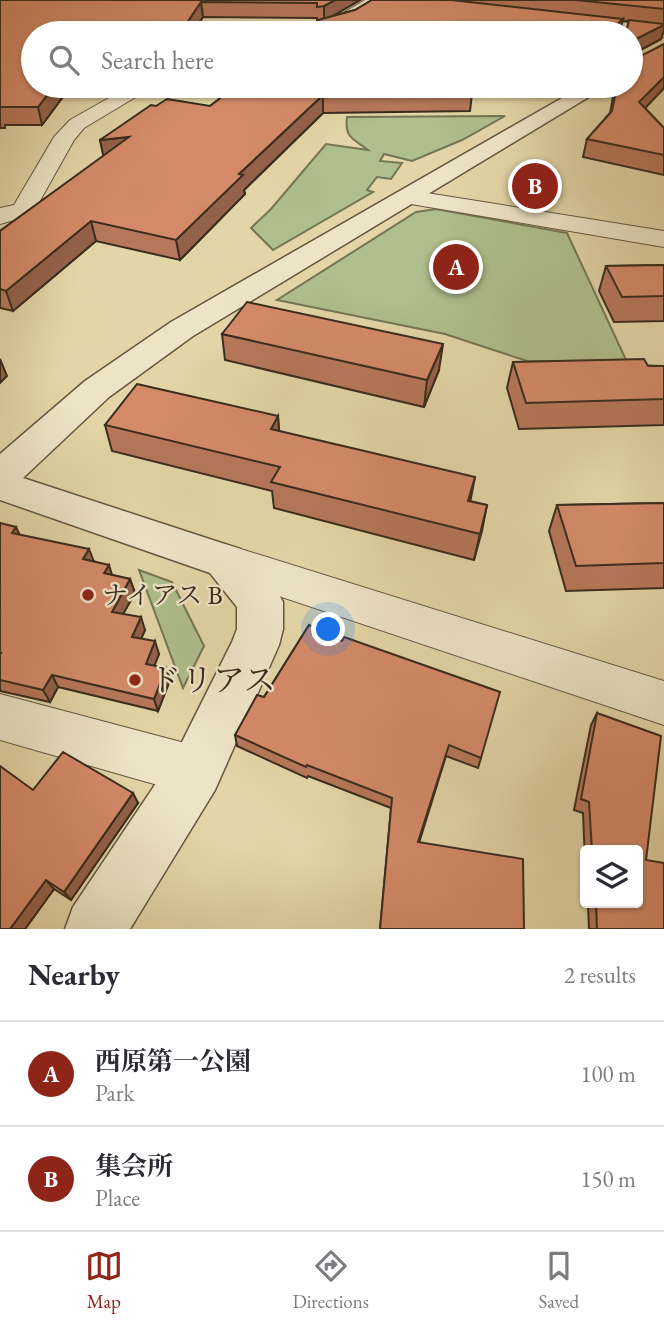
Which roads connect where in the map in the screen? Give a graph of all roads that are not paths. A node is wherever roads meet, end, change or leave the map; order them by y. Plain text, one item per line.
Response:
1 (375, 0) edge
2 (623, 9) dead end
3 (555, 19) edge
4 (348, 21) edge
5 (565, 21) edge
6 (637, 21) edge
7 (643, 27) edge
8 (659, 40) edge
9 (123, 98) edge
10 (577, 98) edge
11 (408, 197) junction
12 (0, 216) edge
13 (664, 239) edge
14 (0, 476) edge
15 (0, 485) edge
16 (225, 561) junction
17 (664, 704) edge
18 (2, 720) edge
19 (196, 771) junction
20 (95, 929) edge

1 - 4 street
2 - 6 street
3 - 5 street
7 - 8 street
9 - 12 street
10 - 11 street
11 - 13 street
11 - 14 street
15 - 16 street
16 - 17 street
16 - 19 street
18 - 19 street
19 - 20 street

